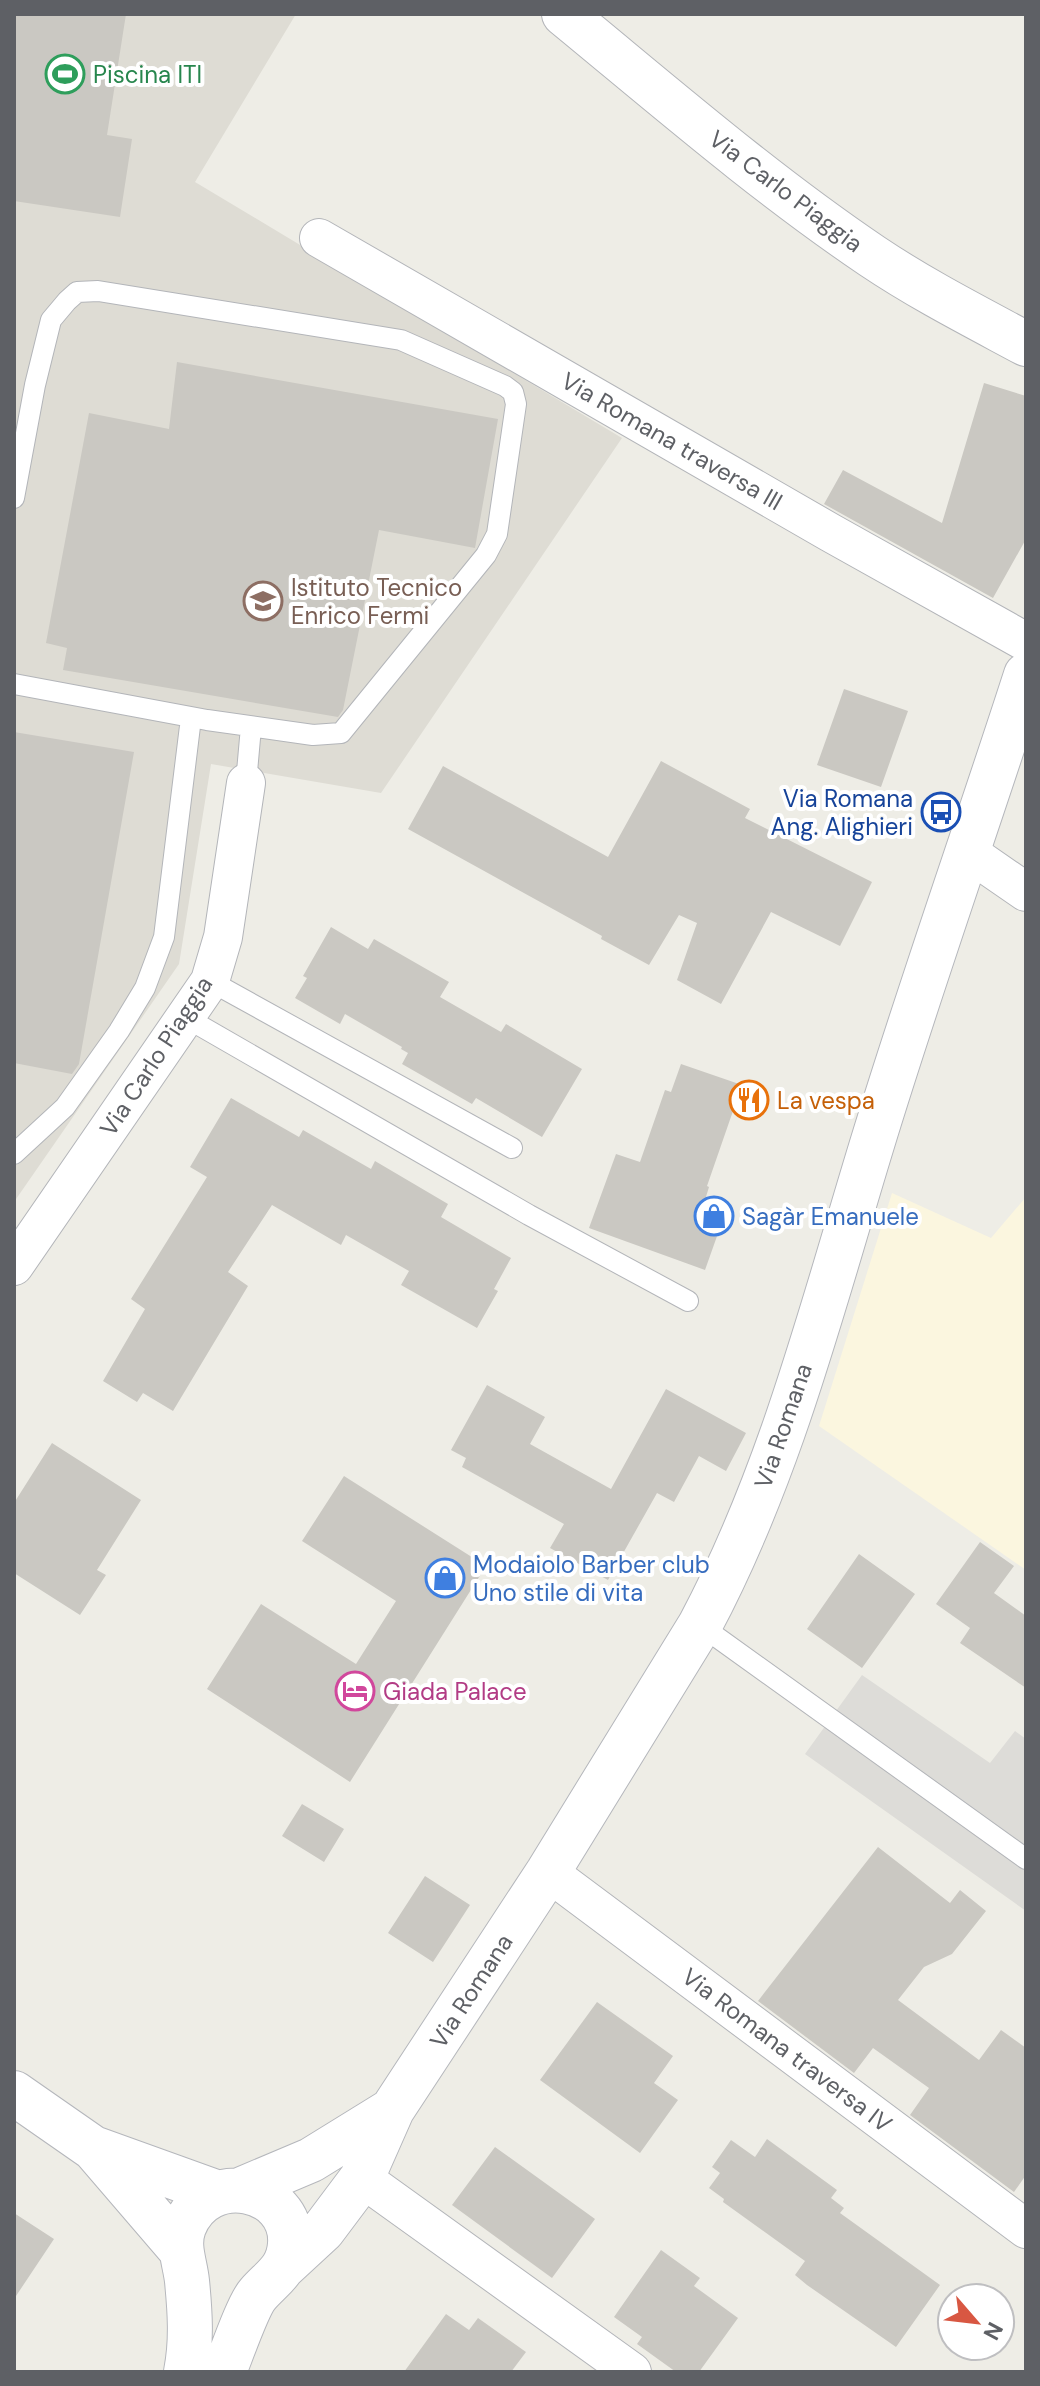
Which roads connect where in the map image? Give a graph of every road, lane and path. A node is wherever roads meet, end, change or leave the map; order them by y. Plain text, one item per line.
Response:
1 (564, 14) edge
2 (319, 238) dead end
3 (1026, 344) edge
4 (14, 498) edge
5 (1026, 642) edge
6 (1026, 675) edge
7 (14, 684) edge
8 (191, 718) junction
9 (251, 727) junction
10 (246, 783) joint
11 (968, 852) junction
12 (1026, 892) edge
13 (210, 981) junction
14 (185, 1017) junction
15 (512, 1148) dead end
16 (14, 1154) edge
17 (14, 1266) edge
18 (688, 1301) dead end
19 (700, 1625) junction
20 (1026, 1859) edge
21 (548, 1872) junction
22 (14, 2093) edge
23 (392, 2110) junction
24 (93, 2148) junction
25 (362, 2178) junction
26 (229, 2191) junction
27 (1026, 2229) edge
28 (182, 2259) junction
29 (271, 2280) junction
30 (186, 2372) edge
31 (224, 2372) edge
32 (632, 2372) edge

1 - 3 main road, Via Carlo Piaggia
2 - 5 street, Via Romana traversa III
4 - 9 lane
6 - 11 main road, Via Romana
7 - 8 lane
8 - 9 lane
8 - 16 lane
9 - 10 lane, Via Carlo Piaggia
10 - 13 street, Via Carlo Piaggia
11 - 12 street
11 - 19 main road, Via Romana
13 - 14 street, Via Carlo Piaggia
13 - 15 lane
14 - 17 street, Via Carlo Piaggia
14 - 18 lane
19 - 20 lane
19 - 21 main road, Via Romana
21 - 23 main road, Via Romana
21 - 27 street, Via Romana traversa IV
22 - 24 main road
23 - 25 main road, Via Romana
23 - 26 main road, Via Romana
24 - 26 main road
24 - 28 main road
25 - 29 main road, Via Romana
25 - 32 street
26 - 28 main road, Via Romana
26 - 29 main road, Via Romana
28 - 29 main road
28 - 30 main road, Via Romana
29 - 31 main road, Via Romana

